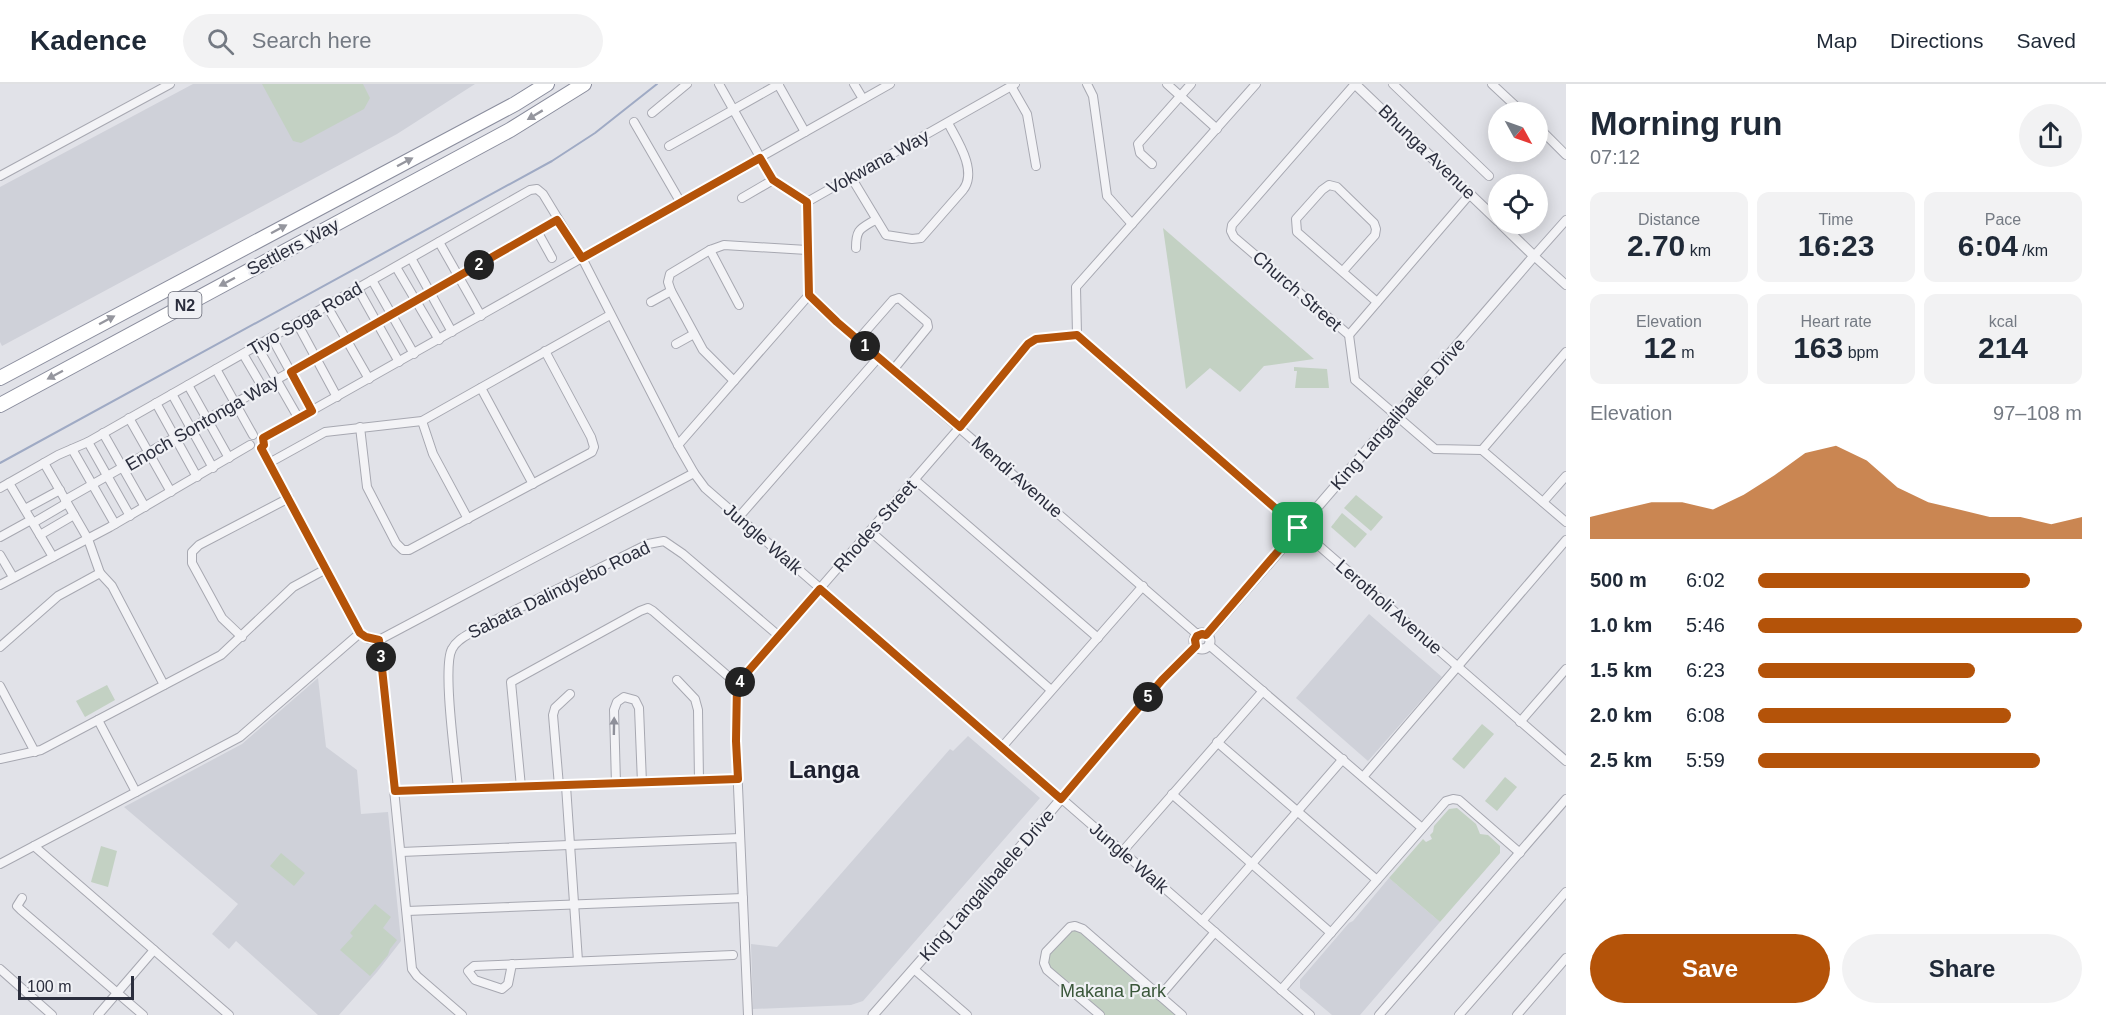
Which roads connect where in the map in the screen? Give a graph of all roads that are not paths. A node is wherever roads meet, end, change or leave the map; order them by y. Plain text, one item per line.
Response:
1 (170, 84) edge
2 (546, 84) edge
3 (584, 84) edge
4 (687, 84) edge
5 (719, 84) edge
6 (778, 84) edge
7 (854, 84) edge
8 (1087, 84) edge
9 (1167, 84) edge
10 (1191, 84) edge
11 (1256, 84) edge
12 (1355, 84) edge
13 (1393, 84) edge
14 (1492, 84) edge
15 (887, 85) edge
16 (1013, 85) edge
17 (1180, 96) junction
18 (862, 99) junction
19 (1511, 102) edge
20 (734, 110) junction
21 (652, 113) dead end
22 (634, 122) dead end
23 (948, 123) junction
24 (1217, 129) junction
25 (805, 132) junction
26 (1548, 138) edge
27 (669, 146) dead end
28 (1566, 155) edge
29 (760, 158) junction
30 (1152, 164) dead end
31 (1036, 166) dead end
32 (1488, 175) edge
33 (0, 176) edge
34 (851, 177) junction
35 (773, 180) junction
36 (1470, 194) junction
37 (742, 198) dead end
38 (807, 202) junction
39 (681, 203) junction
40 (1488, 211) edge
41 (557, 220) junction
42 (875, 220) junction
43 (1566, 220) edge
44 (1131, 224) junction
45 (537, 231) junction
46 (1512, 234) edge
47 (439, 242) junction
48 (856, 248) dead end
49 (710, 250) junction
50 (807, 250) junction
51 (1534, 256) junction
52 (411, 258) junction
53 (552, 258) dead end
54 (582, 258) junction
55 (396, 267) junction
56 (1343, 271) junction
57 (458, 276) junction
58 (372, 280) junction
59 (1566, 285) edge
60 (358, 289) junction
61 (671, 291) junction
62 (430, 292) junction
63 (809, 295) junction
64 (416, 301) junction
65 (651, 302) dead end
66 (1377, 302) junction
67 (740, 305) dead end
68 (327, 306) junction
69 (392, 315) junction
70 (610, 315) junction
71 (481, 316) junction
72 (297, 323) junction
73 (377, 323) junction
74 (452, 332) junction
75 (694, 334) junction
76 (1077, 335) junction
77 (1349, 335) junction
78 (272, 338) junction
79 (346, 340) junction
80 (438, 340) junction
81 (858, 340) junction
82 (676, 344) dead end
83 (257, 346) junction
84 (545, 351) junction
85 (1566, 352) edge
86 (243, 354) junction
87 (414, 354) junction
88 (315, 358) junction
89 (878, 358) junction
90 (399, 362) junction
91 (216, 369) junction
92 (893, 370) junction
93 (291, 372) junction
94 (0, 378) edge
95 (369, 379) junction
96 (277, 380) junction
97 (734, 381) junction
98 (188, 385) junction
99 (263, 388) junction
100 (481, 388) junction
101 (172, 394) junction
102 (337, 398) junction
103 (156, 403) junction
104 (235, 404) junction
105 (0, 405) edge
106 (312, 411) junction
107 (1395, 417) junction
108 (129, 418) junction
109 (207, 419) junction
110 (299, 419) junction
111 (422, 421) junction
112 (960, 427) junction
113 (360, 428) junction
114 (192, 429) junction
115 (103, 433) junction
116 (254, 435) junction
117 (175, 438) junction
118 (263, 438) junction
119 (88, 442) junction
120 (678, 444) junction
121 (250, 445) junction
122 (261, 448) junction
123 (72, 449) junction
124 (1482, 450) junction
125 (149, 453) junction
126 (229, 458) junction
127 (44, 463) junction
128 (268, 463) junction
129 (123, 468) junction
130 (213, 468) junction
131 (694, 473) junction
132 (108, 476) junction
133 (1566, 476) edge
134 (196, 477) junction
135 (915, 480) junction
136 (9, 483) junction
137 (533, 484) junction
138 (93, 485) junction
139 (0, 488) edge
140 (60, 490) junction
141 (171, 492) junction
142 (289, 498) junction
143 (66, 502) junction
144 (1543, 502) junction
145 (145, 507) junction
146 (25, 509) junction
147 (74, 515) junction
148 (130, 516) junction
149 (738, 518) junction
150 (468, 519) junction
151 (32, 521) junction
152 (1566, 522) edge
153 (115, 524) junction
154 (1298, 528) junction
155 (870, 531) junction
156 (40, 535) junction
157 (0, 537) edge
158 (88, 539) junction
159 (1566, 540) edge
160 (0, 555) edge
161 (53, 556) junction
162 (326, 569) junction
163 (100, 573) junction
164 (13, 577) junction
165 (0, 585) edge
166 (1143, 586) junction
167 (820, 589) junction
168 (360, 633) junction
169 (779, 636) junction
170 (242, 637) junction
171 (1098, 638) junction
172 (1205, 638) junction
173 (379, 640) junction
174 (0, 647) edge
175 (1457, 667) junction
176 (1566, 669) edge
177 (677, 680) dead end
178 (737, 684) junction
179 (164, 685) junction
180 (0, 686) edge
181 (1051, 690) junction
182 (1263, 691) junction
183 (570, 694) dead end
184 (98, 720) junction
185 (1520, 722) junction
186 (1217, 742) junction
187 (1002, 747) junction
188 (35, 752) junction
189 (0, 759) edge
190 (1343, 759) junction
191 (1566, 761) edge
192 (1363, 777) junction
193 (738, 779) junction
194 (699, 781) junction
195 (642, 783) junction
196 (616, 784) junction
197 (562, 786) junction
198 (521, 787) junction
199 (458, 789) junction
200 (395, 791) junction
201 (136, 792) junction
202 (1172, 794) junction
203 (1061, 799) junction
204 (1566, 799) edge
205 (1297, 812) junction
206 (1422, 828) junction
207 (740, 838) junction
208 (570, 844) junction
209 (34, 846) junction
210 (401, 852) junction
211 (1122, 852) junction
212 (1520, 853) junction
213 (0, 864) edge
214 (1252, 864) junction
215 (1377, 880) junction
216 (1566, 892) edge
217 (22, 898) dead end
218 (743, 898) junction
219 (574, 905) junction
220 (407, 911) junction
221 (1202, 921) junction
222 (1215, 932) junction
223 (1331, 933) junction
224 (154, 950) junction
225 (733, 955) dead end
226 (1566, 958) edge
227 (578, 961) junction
228 (512, 964) junction
229 (0, 969) edge
230 (915, 970) junction
231 (1281, 990) junction
232 (117, 993) junction
233 (1160, 996) junction
234 (52, 1015) edge
235 (98, 1015) edge
236 (143, 1015) edge
237 (229, 1015) edge
238 (462, 1015) edge
239 (748, 1015) edge
240 (873, 1015) edge
241 (967, 1015) edge
242 (1100, 1015) edge
243 (1182, 1015) edge
244 (1310, 1015) edge
245 (1378, 1015) edge
246 (1459, 1015) edge
247 (1516, 1015) edge

1 - 33 street
94 -> 2 highway, Settlers Way / N2
3 -> 105 highway, Settlers Way / N2
4 - 21 street
5 - 20 street
6 - 20 street
6 - 25 street
7 - 18 street
8 - 44 street
9 - 17 street
10 - 17 street
11 - 24 street
12 - 36 street, Bhunga Avenue
12 - 77 street, Church Street
13 - 32 street, Bhunga Avenue
14 - 19 street
15 - 18 street
16 - 23 street, Vokwana Way
16 - 31 street
17 - 24 street
17 - 30 street
18 - 25 street
20 - 27 street
20 - 29 street
22 - 39 street
23 - 34 street, Vokwana Way
23 - 42 street
24 - 44 street
25 - 29 street
26 - 28 street
29 - 35 street
29 - 39 street
34 - 38 street, Vokwana Way
34 - 42 street
35 - 37 street
35 - 38 street
36 - 40 street, Bhunga Avenue
36 - 66 street
38 - 50 street, Vokwana Way
39 - 54 street
41 - 45 street, Enoch Sontonga Way
41 - 47 street, Tiyo Soga Road
41 - 54 street, Tiyo Soga Road
42 - 48 street
43 - 51 street, King Langalibalele Drive
44 - 76 street
45 - 53 street
45 - 57 street, Enoch Sontonga Way
46 - 51 street, Bhunga Avenue
47 - 52 street, Tiyo Soga Road
47 - 57 street
49 - 50 street
49 - 61 street
49 - 67 street
50 - 63 street, Vokwana Way
51 - 59 street, Bhunga Avenue
51 - 107 street, King Langalibalele Drive
52 - 55 street, Tiyo Soga Road
52 - 62 street
54 - 70 street, Tiyo Soga Road
54 - 71 street
55 - 58 street, Tiyo Soga Road
55 - 64 street
56 - 56 street
56 - 66 street
57 - 62 street, Enoch Sontonga Way
57 - 71 street
58 - 60 street, Tiyo Soga Road
58 - 69 street
60 - 68 street, Tiyo Soga Road
60 - 73 street
61 - 65 street
61 - 75 street
62 - 64 street, Enoch Sontonga Way
62 - 74 street
63 - 81 street, Mendi Avenue
63 - 97 street
64 - 69 street, Enoch Sontonga Way
64 - 80 street
66 - 77 street
68 - 72 street, Tiyo Soga Road
68 - 79 street
69 - 73 street, Enoch Sontonga Way
69 - 87 street
70 - 84 street
70 - 120 street, Jungle Walk
71 - 74 street
72 - 78 street, Tiyo Soga Road
72 - 88 street
73 - 79 street, Enoch Sontonga Way
73 - 90 street
74 - 80 street
75 - 82 street
75 - 97 street
76 - 112 street, Rhodes Street
76 - 154 street, Lerotholi Avenue
77 - 107 street, Church Street
78 - 83 street, Tiyo Soga Road
78 - 93 street
79 - 88 street, Enoch Sontonga Way
79 - 95 street
80 - 87 street
81 - 89 street, Mendi Avenue
81 - 92 street
83 - 86 street, Tiyo Soga Road
83 - 96 street
84 - 100 street
84 - 137 street
85 - 124 street
86 - 91 street, Tiyo Soga Road
86 - 99 street
87 - 90 street
88 - 93 street, Enoch Sontonga Way
88 - 102 street
89 - 92 street, Mendi Avenue
89 - 149 street
90 - 95 street
91 - 98 street, Tiyo Soga Road
91 - 104 street
92 - 112 street, Mendi Avenue
93 - 96 street, Enoch Sontonga Way
93 - 106 street
95 - 102 street
96 - 99 street, Enoch Sontonga Way
96 - 110 street
97 - 120 street
98 - 101 street, Tiyo Soga Road
98 - 109 street
99 - 104 street, Enoch Sontonga Way
100 - 111 street
100 - 137 street
101 - 103 street, Tiyo Soga Road
101 - 114 street
102 - 106 street
103 - 108 street, Tiyo Soga Road
103 - 117 street
104 - 109 street, Enoch Sontonga Way
104 - 116 street
106 - 110 street
107 - 124 street, Church Street
107 - 154 street, King Langalibalele Drive
108 - 115 street, Tiyo Soga Road
108 - 125 street
109 - 114 street, Enoch Sontonga Way
109 - 126 street
110 - 118 street
111 - 113 street
111 - 150 street
112 - 135 street, Rhodes Street
112 - 166 street, Mendi Avenue
113 - 128 street
113 - 150 street
114 - 117 street, Enoch Sontonga Way
114 - 130 street
115 - 119 street, Tiyo Soga Road
115 - 129 street
116 - 118 street
116 - 121 street
117 - 125 street, Enoch Sontonga Way
117 - 134 street
118 - 122 street
119 - 123 street, Tiyo Soga Road
119 - 132 street
120 - 131 street, Jungle Walk
121 - 122 street
121 - 126 street
122 - 128 street
123 - 127 street, Tiyo Soga Road
123 - 138 street
124 - 144 street
125 - 129 street, Enoch Sontonga Way
125 - 141 street
126 - 130 street
127 - 136 street, Tiyo Soga Road
127 - 140 street
128 - 142 street
129 - 132 street, Enoch Sontonga Way
129 - 145 street
130 - 134 street
131 - 149 street, Jungle Walk
131 - 173 street
132 - 138 street, Enoch Sontonga Way
132 - 148 street
133 - 144 street
134 - 141 street
135 - 155 street, Rhodes Street
135 - 171 street
136 - 139 street, Tiyo Soga Road
136 - 146 street
137 - 150 street
138 - 143 street, Enoch Sontonga Way
138 - 153 street
140 - 143 street
140 - 146 street
141 - 145 street
142 - 162 street
142 - 170 street
143 - 147 street
143 - 151 street, Enoch Sontonga Way
144 - 152 street
145 - 148 street
146 - 151 street
147 - 156 street
147 - 158 street
148 - 153 street
149 - 167 street, Jungle Walk
151 - 156 street
151 - 157 street, Enoch Sontonga Way
153 - 158 street
154 - 172 street, King Langalibalele Drive
154 - 175 street, Lerotholi Avenue
155 - 167 street, Rhodes Street
155 - 181 street
156 - 161 street
158 - 161 street
158 - 163 street
159 - 175 street
160 - 164 street
161 - 164 street
162 - 168 street
162 - 170 street
163 - 174 street
163 - 179 street
164 - 165 street
166 - 171 street
166 - 172 street, Mendi Avenue
167 - 169 street, Rhodes Street
167 - 187 street, Jungle Walk
168 - 173 street
168 - 201 street
169 - 178 street, Rhodes Street
169 - 199 street, Sabata Dalindyebo Road
170 - 179 street
171 - 181 street
172 - 182 street, Mendi Avenue
172 - 203 street, King Langalibalele Drive
173 - 200 street
175 - 185 street, Lerotholi Avenue
175 - 192 street
176 - 185 street
177 - 194 street
178 - 193 street
178 - 198 street
179 - 184 street
180 - 188 street
181 - 187 street
182 - 186 street
182 - 190 street, Mendi Avenue
183 - 197 street
184 - 188 street
184 - 201 street
185 - 191 street, Lerotholi Avenue
186 - 202 street
186 - 205 street
187 - 203 street, Jungle Walk
188 - 189 street
190 - 192 street, Mendi Avenue
190 - 205 street
192 - 206 street, Mendi Avenue
193 - 194 street
193 - 207 street
194 - 195 street
195 - 196 street
196 -> 195 street
196 - 197 street
197 - 198 street
197 - 208 street
198 - 199 street
199 - 200 street
200 - 210 street
201 - 209 street
202 - 211 street
202 - 214 street
203 - 211 street, Jungle Walk
203 - 230 street, King Langalibalele Drive
204 - 212 street
205 - 214 street
205 - 215 street
206 - 212 street
206 - 215 street
207 - 208 street
207 - 218 street
208 - 210 street
208 - 219 street
209 - 213 street
209 - 224 street
210 - 220 street
211 - 221 street, Jungle Walk
212 - 245 street
214 - 221 street
214 - 223 street
215 - 223 street
216 - 246 street
217 - 232 street
218 - 219 street
218 - 239 street
219 - 220 street
219 - 227 street
220 - 238 street
221 - 222 street, Jungle Walk
222 - 231 street, Jungle Walk
222 - 233 street
223 - 231 street
224 - 232 street
224 - 237 street
225 - 227 street
226 - 247 street
227 - 228 street
228 - 228 street
229 - 234 street
230 - 240 street, King Langalibalele Drive
230 - 241 street
231 - 244 street, Jungle Walk
232 - 235 street
232 - 236 street
233 - 242 street
233 - 243 street

